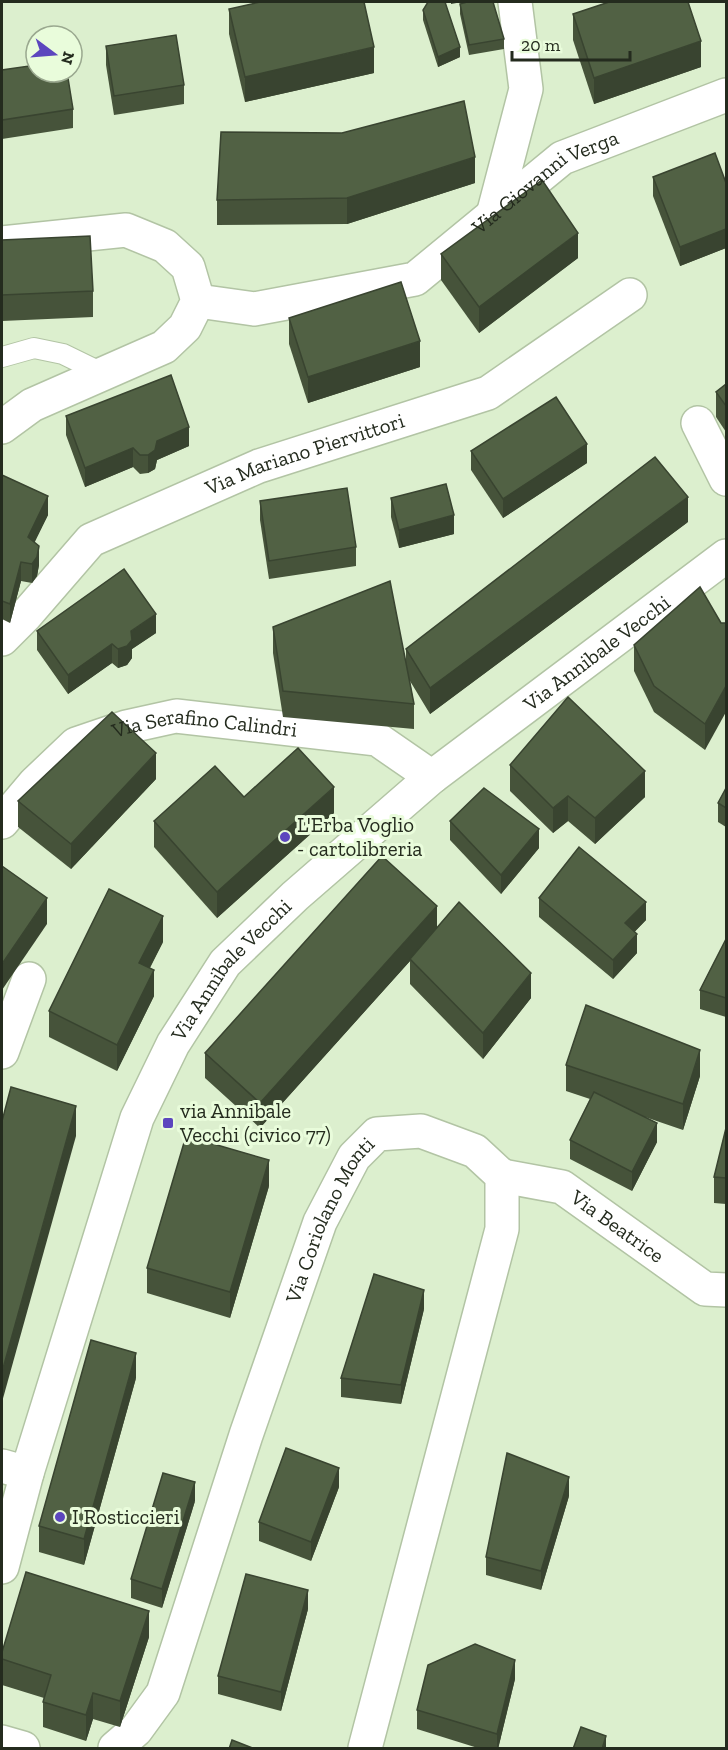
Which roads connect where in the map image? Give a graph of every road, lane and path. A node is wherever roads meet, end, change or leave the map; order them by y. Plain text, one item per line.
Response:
1 (515, 2) edge
2 (726, 95) edge
3 (493, 215) junction
4 (2, 243) edge
5 (630, 295) dead end
6 (198, 301) junction
7 (2, 357) edge
8 (104, 374) junction
9 (698, 423) dead end
10 (2, 427) edge
11 (726, 479) edge
12 (726, 556) edge
13 (2, 639) edge
14 (432, 777) junction
15 (2, 822) edge
16 (29, 980) dead end
17 (2, 1052) edge
18 (502, 1176) junction
19 (726, 1290) edge
20 (14, 1470) edge
21 (2, 1567) edge
22 (2, 1742) edge
23 (23, 1749) edge
24 (115, 1749) edge
25 (365, 1749) edge

1 - 3 street
2 - 3 street, Via Giovanni Verga
3 - 6 street, Via Giovanni Verga
4 - 6 street
5 - 13 street, Via Mariano Piervittori
6 - 8 street
7 - 8 lane
8 - 10 street
9 - 11 street
12 - 14 street, Via Annibale Vecchi
14 - 15 street, Via Serafino Calindri
14 - 20 street, Via Annibale Vecchi
16 - 17 street
18 - 19 street, Via Beatrice
18 - 24 street, Via Coriolano Monti
18 - 25 street
20 - 21 street, Via Annibale Vecchi
22 - 23 street

